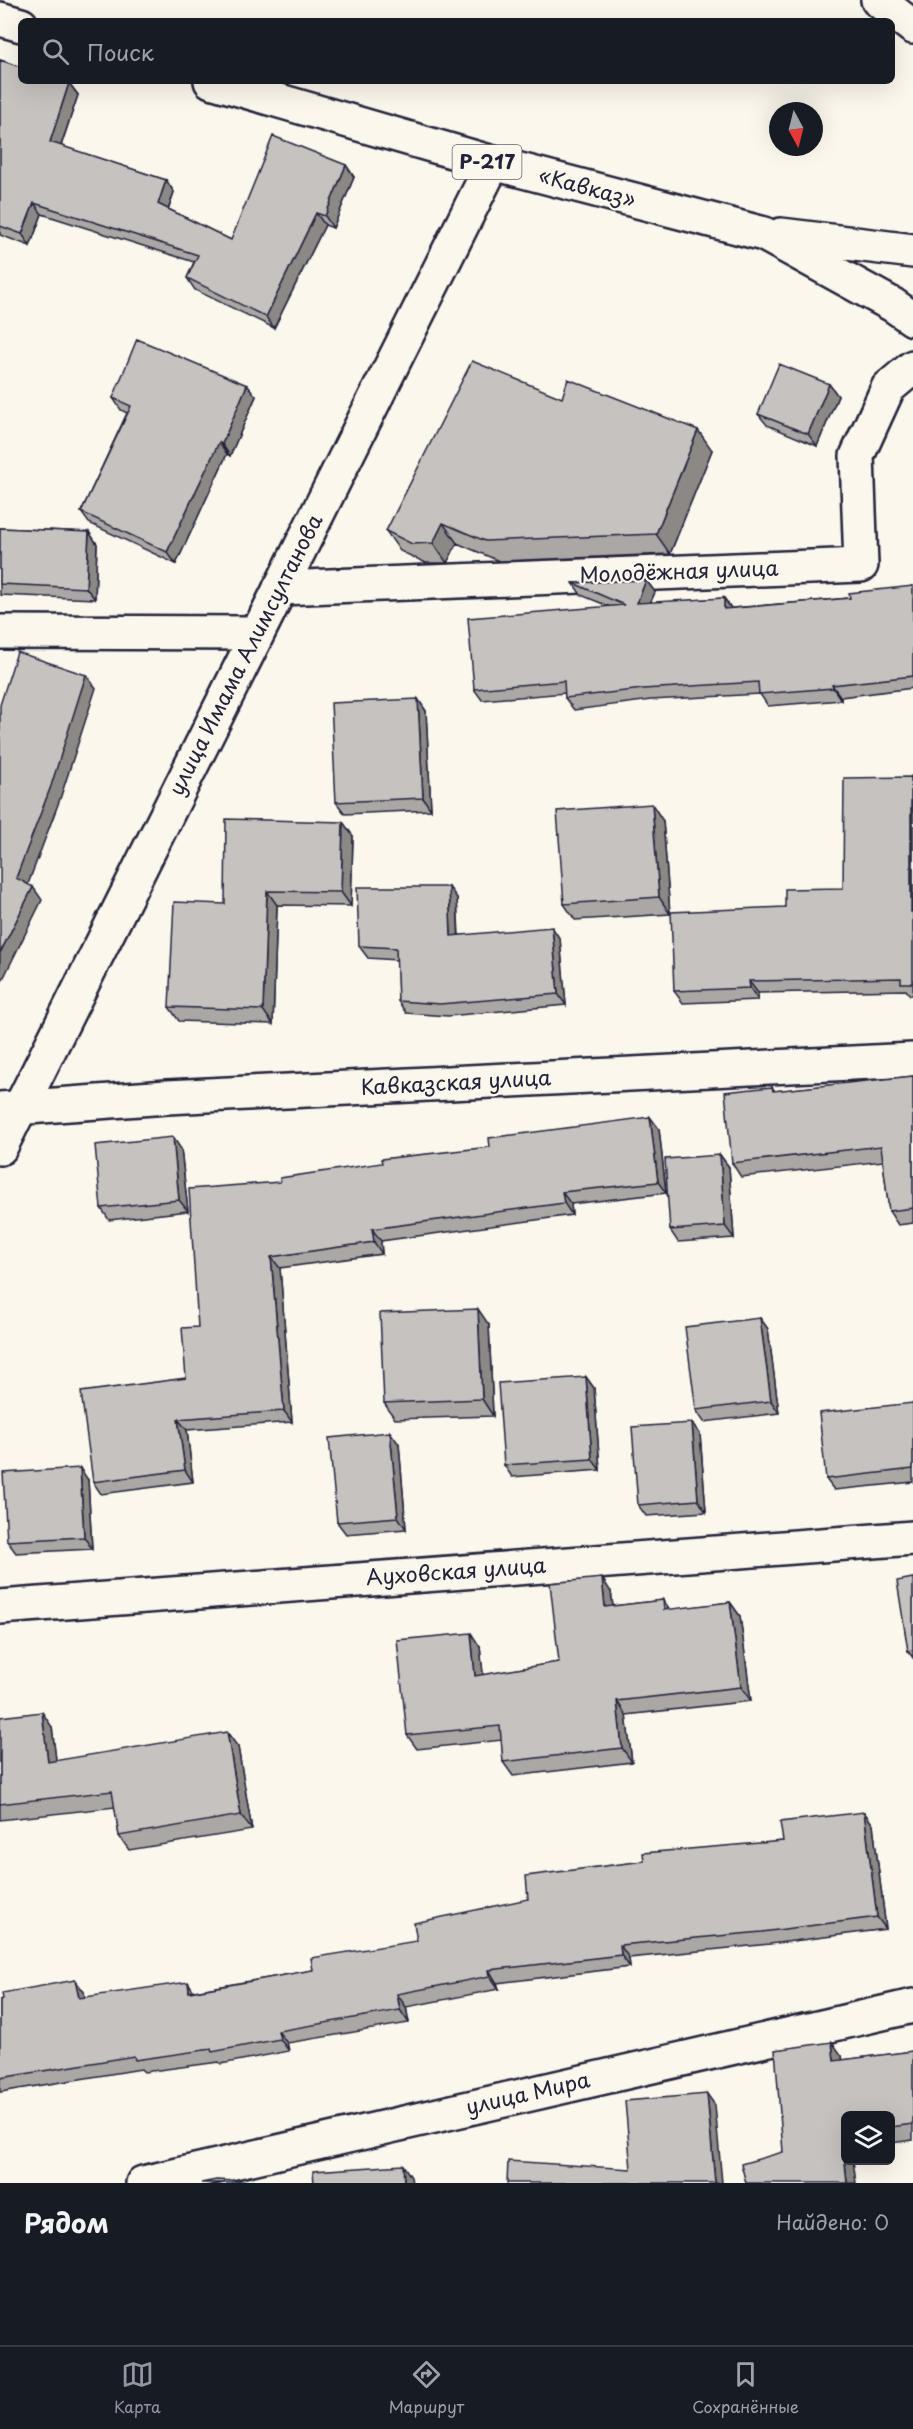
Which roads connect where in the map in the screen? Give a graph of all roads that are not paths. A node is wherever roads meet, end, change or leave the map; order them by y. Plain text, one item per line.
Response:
1 (3, 0) edge
2 (878, 0) edge
3 (0, 8) edge
4 (0, 19) edge
5 (18, 24) edge
6 (913, 27) edge
7 (221, 84) edge
8 (493, 163) junction
9 (764, 234) junction
10 (913, 251) edge
11 (913, 319) edge
12 (913, 367) edge
13 (280, 588) junction
14 (0, 632) edge
15 (256, 633) junction
16 (913, 1060) edge
17 (10, 1109) edge
18 (0, 1148) edge
19 (913, 1538) edge
20 (0, 1607) edge
21 (913, 2006) edge
22 (143, 2183) edge

1 - 3 main road
2 - 6 main road
4 - 5 main road
7 - 8 main road, «Кавказ» / Р-217
8 - 9 main road, «Кавказ» / Р-217
8 - 13 main road, улица Имама Алимсултанова
9 - 10 main road, Р-217
9 - 11 main road, «Кавказ» / Р-217
12 - 13 main road, Молодёжная улица
13 - 15 main road, улица Имама Алимсултанова
14 - 15 main road
15 - 17 main road, улица Имама Алимсултанова
16 - 17 main road, Кавказская улица
17 - 18 main road, улица Имама Алимсултанова
19 - 20 main road, Ауховская улица
21 - 22 main road, улица Мира

